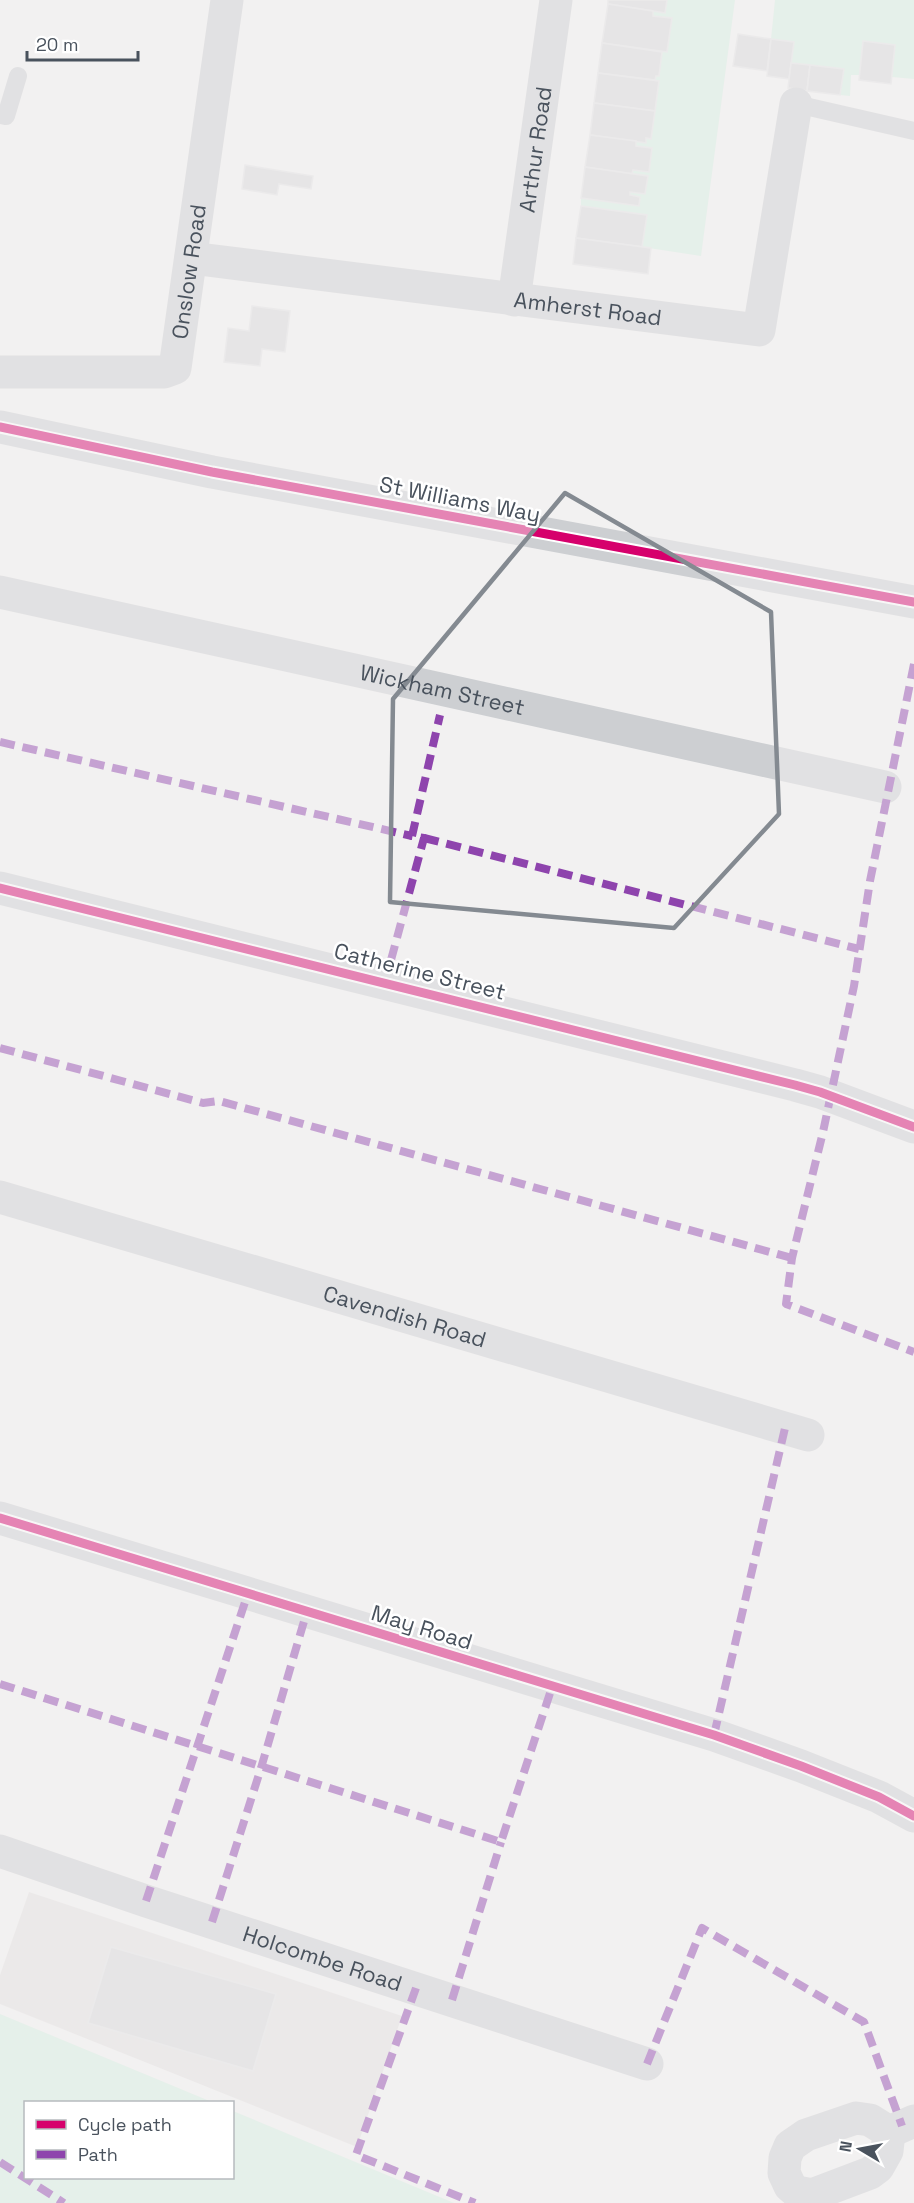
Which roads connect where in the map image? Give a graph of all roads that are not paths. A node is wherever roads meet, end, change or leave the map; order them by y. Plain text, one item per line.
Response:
1 (227, 0) edge
2 (556, 0) edge
3 (18, 76) dead end
4 (796, 104) joint
5 (0, 115) edge
6 (914, 131) edge
7 (191, 258) junction
8 (514, 300) junction
9 (0, 372) edge
10 (0, 427) edge
11 (0, 592) edge
12 (914, 602) edge
13 (885, 787) dead end
14 (0, 888) edge
15 (914, 1127) edge
16 (0, 1197) edge
17 (808, 1435) dead end
18 (0, 1518) edge
19 (914, 1816) edge
20 (0, 1851) edge
21 (647, 2064) dead end

1 - 7 street, Onslow Road
2 - 8 street, Arthur Road
3 - 5 lane
4 - 6 lane
4 - 8 street, Amherst Road
7 - 8 street, Amherst Road
7 - 9 street, Onslow Road
10 - 12 street, St Williams Way
11 - 13 street, Wickham Street
14 - 15 street, Catherine Street
16 - 17 street, Cavendish Road
18 - 19 street, May Road
20 - 21 street, Holcombe Road

